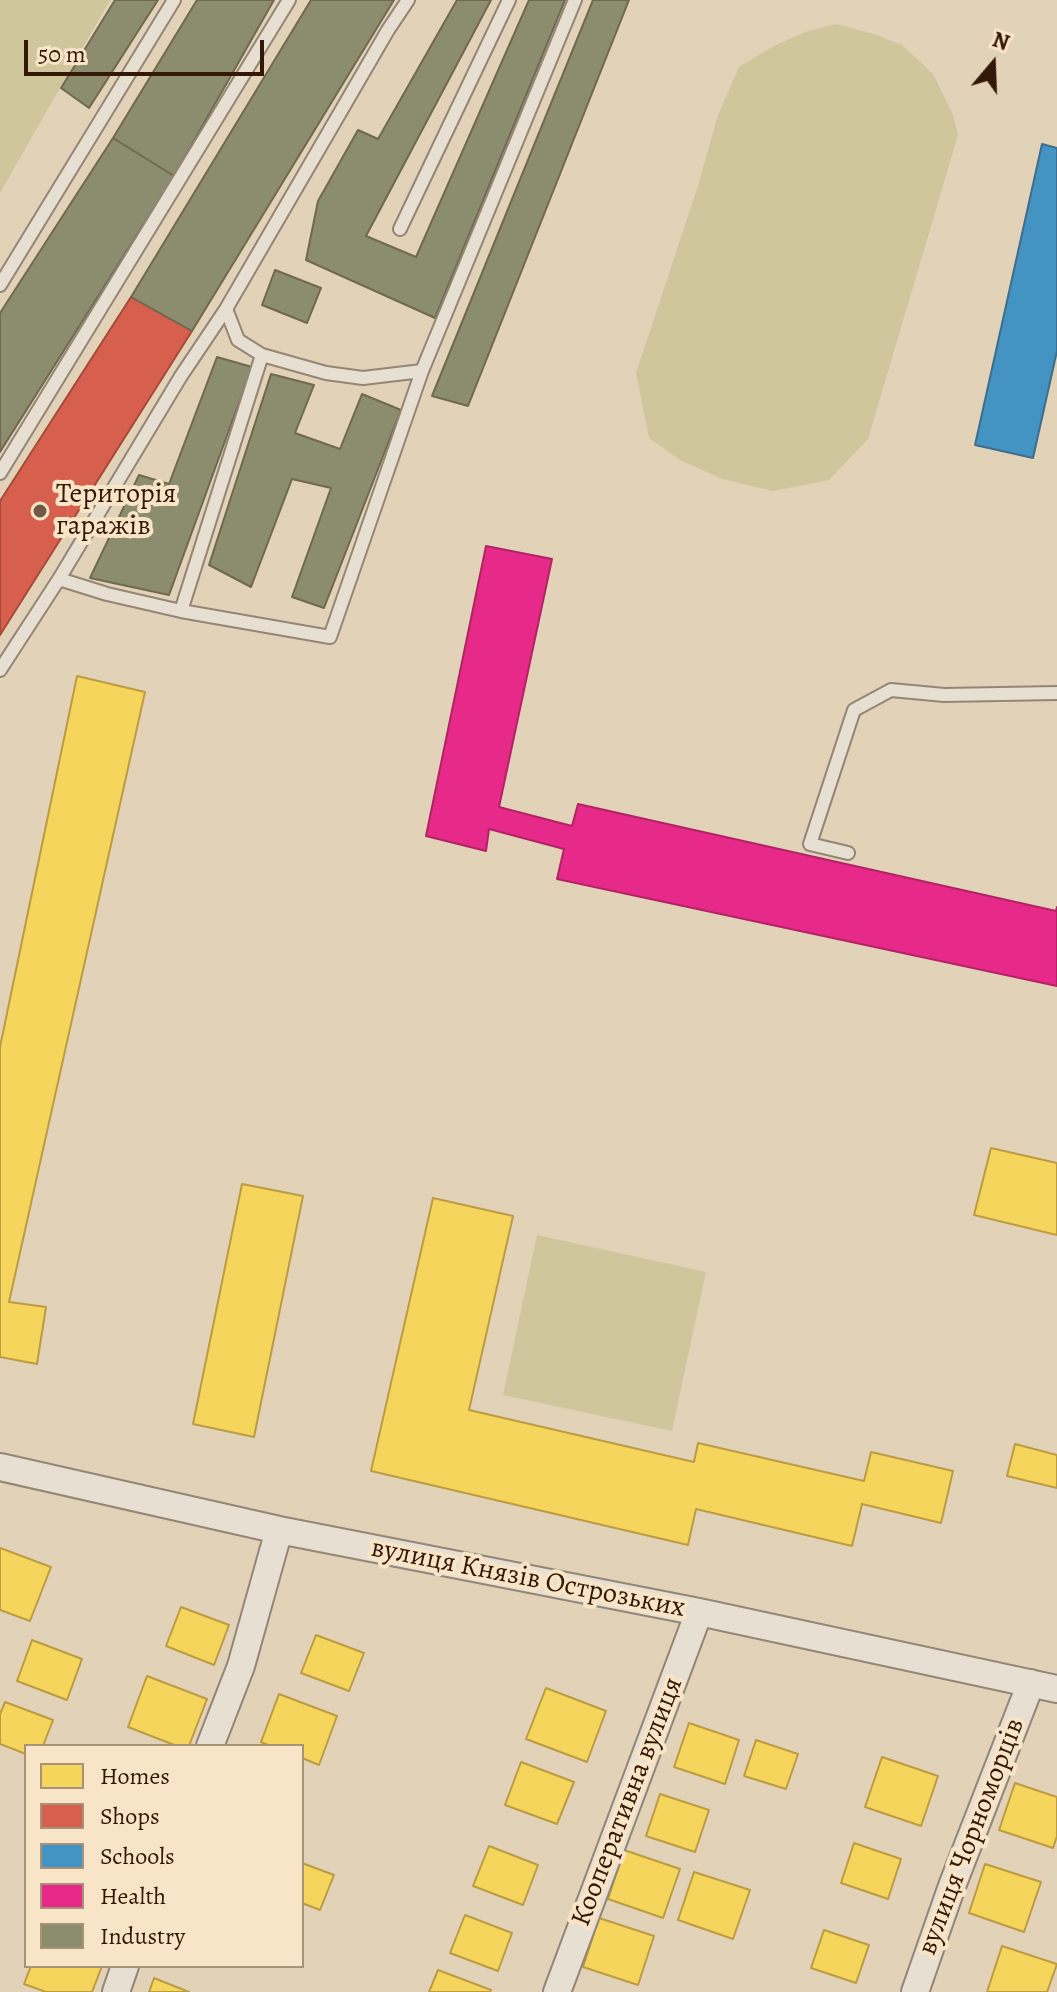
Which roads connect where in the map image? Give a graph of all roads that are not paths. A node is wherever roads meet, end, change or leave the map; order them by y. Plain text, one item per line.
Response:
1 (174, 0) edge
2 (289, 0) edge
3 (408, 0) edge
4 (509, 0) edge
5 (575, 0) edge
6 (400, 229) dead end
7 (0, 285) edge
8 (226, 309) junction
9 (262, 355) junction
10 (422, 371) junction
11 (0, 473) edge
12 (59, 579) junction
13 (181, 611) junction
14 (0, 670) edge
15 (1057, 693) edge
16 (848, 853) dead end
17 (0, 1467) edge
18 (279, 1530) junction
19 (699, 1612) junction
20 (1031, 1683) junction
21 (1057, 1689) edge
22 (211, 1744) edge
23 (124, 1968) edge
24 (116, 1992) edge
25 (557, 1992) edge
26 (915, 1992) edge

1 - 7 lane
2 - 11 lane
3 - 8 lane
4 - 6 lane
5 - 10 lane
8 - 9 lane
8 - 12 lane
9 - 10 lane
9 - 13 lane
10 - 13 lane
12 - 13 lane
12 - 14 lane
15 - 16 lane
17 - 18 street, вулиця Князів Острозьких
18 - 19 street, вулиця Князів Острозьких
18 - 22 street
19 - 20 street, вулиця Князів Острозьких
19 - 25 street, Кооперативна вулиця
20 - 21 street, вулиця Князів Острозьких
20 - 26 street, вулиця Чорноморців
23 - 24 street

